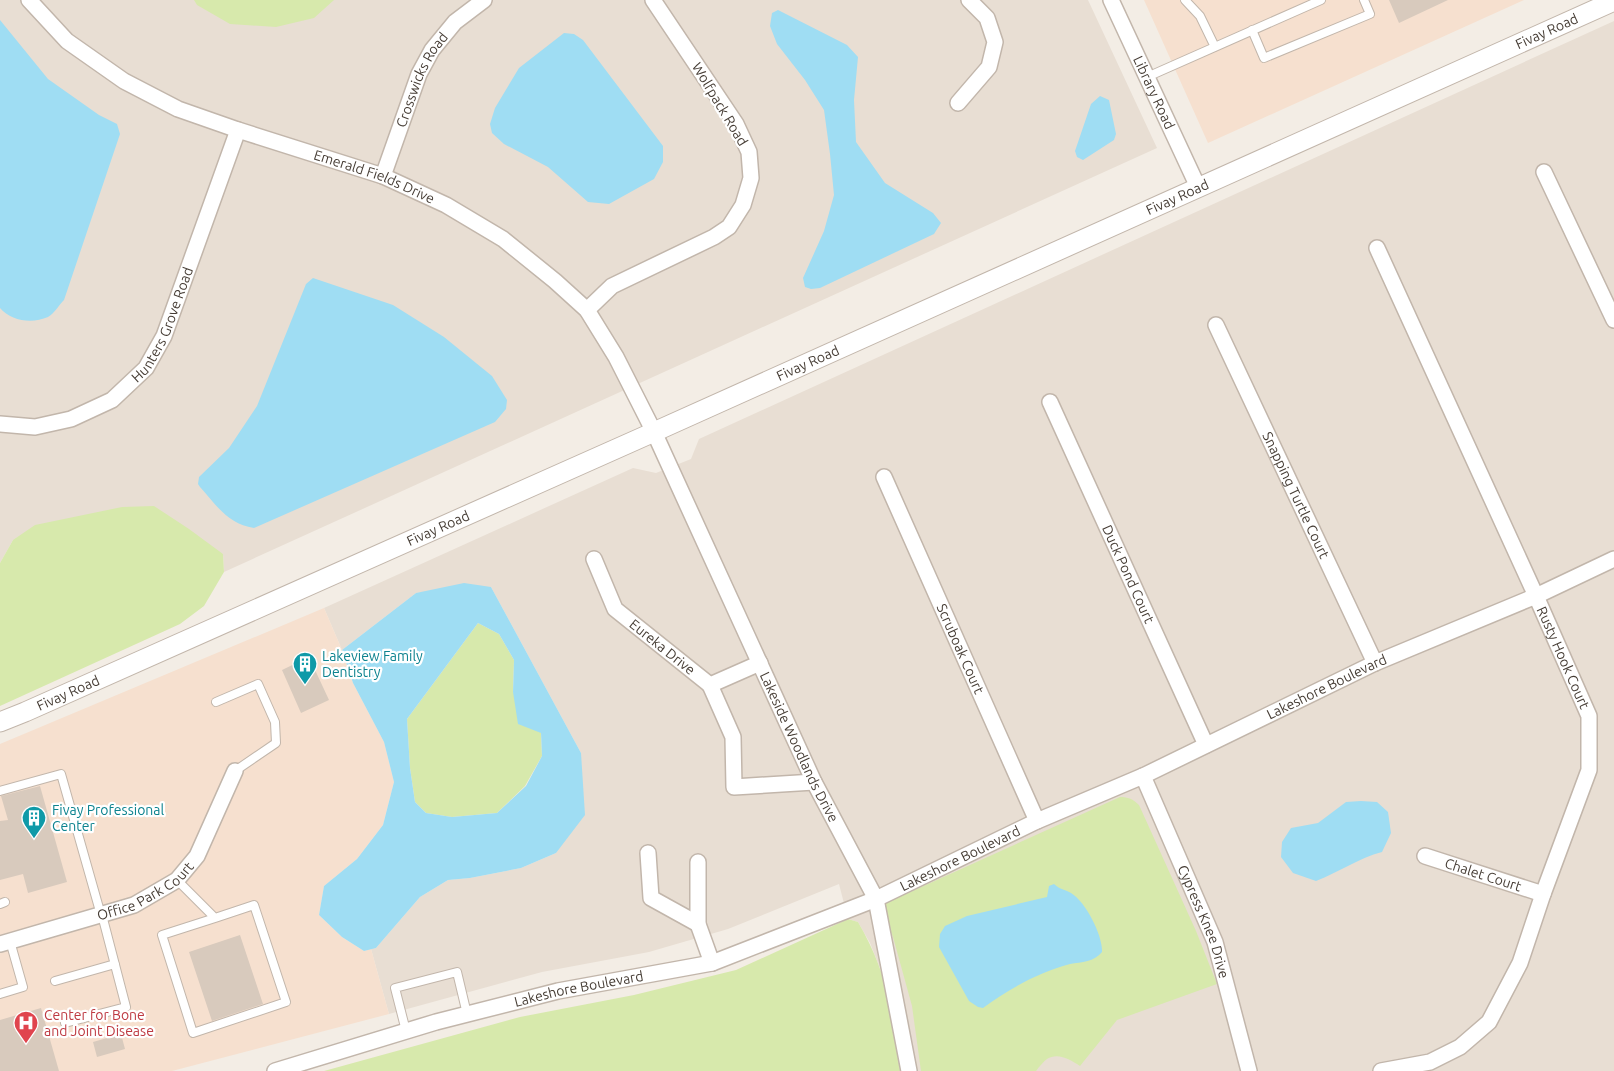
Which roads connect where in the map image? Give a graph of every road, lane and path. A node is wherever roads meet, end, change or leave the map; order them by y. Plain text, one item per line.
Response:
1 (29, 0) edge
2 (484, 0) edge
3 (653, 0) edge
4 (969, 0) edge
5 (1111, 0) edge
6 (1185, 0) edge
7 (1321, 0) edge
8 (1364, 0) edge
9 (1614, 1) edge
10 (1252, 30) junction
11 (1215, 47) junction
12 (1147, 77) junction
13 (958, 103) dead end
14 (238, 130) junction
15 (1544, 172) dead end
16 (383, 176) junction
17 (1198, 187) junction
18 (1377, 248) dead end
19 (586, 310) junction
20 (1614, 320) edge
21 (1216, 325) dead end
22 (1050, 402) dead end
23 (0, 424) edge
24 (654, 432) junction
25 (884, 477) dead end
26 (594, 559) dead end
27 (1614, 559) edge
28 (1536, 596) junction
29 (760, 663) junction
30 (1375, 663) junction
31 (710, 684) junction
32 (216, 702) dead end
33 (0, 722) edge
34 (1206, 745) junction
35 (235, 771) joint
36 (1142, 776) junction
37 (814, 782) junction
38 (0, 791) edge
39 (1036, 821) junction
40 (648, 853) dead end
41 (1425, 856) dead end
42 (698, 862) dead end
43 (177, 880) junction
44 (1543, 894) junction
45 (876, 899) junction
46 (102, 915) junction
47 (215, 918) junction
48 (698, 924) junction
49 (5, 943) edge
50 (712, 963) junction
51 (115, 964) junction
52 (55, 981) dead end
53 (0, 994) edge
54 (467, 1014) junction
55 (65, 1023) dead end
56 (406, 1031) junction
57 (275, 1071) edge
58 (909, 1071) edge
59 (1248, 1071) edge
60 (1381, 1071) edge

1 - 14 street, Emerald Fields Drive
2 - 16 street, Crosswicks Road
3 - 19 street, Wolfpack Road
4 - 13 street
5 - 12 street, Library Road
6 - 11 lane
7 - 10 lane
8 - 10 lane
9 - 17 street, Fivay Road
10 - 11 lane
11 - 12 lane
12 - 17 street, Library Road
14 - 16 street, Emerald Fields Drive
14 - 23 street, Hunters Grove Road
15 - 20 street
16 - 19 street, Emerald Fields Drive
17 - 24 street, Fivay Road
18 - 28 street, Rusty Hook Court
19 - 24 street, Emerald Fields Drive
21 - 30 street, Snapping Turtle Court
22 - 34 street, Duck Pond Court
24 - 29 street, Lakeside Woodlands Drive
24 - 33 street, Fivay Road
25 - 39 street, Scruboak Court
26 - 31 street, Eureka Drive
27 - 28 street, Lakeshore Boulevard
28 - 30 street, Lakeshore Boulevard
28 - 44 street, Rusty Hook Court
29 - 31 street
29 - 37 street, Lakeside Woodlands Drive
30 - 34 street, Lakeshore Boulevard
31 - 37 street
32 - 35 lane
34 - 36 street, Lakeshore Boulevard
35 - 43 street, Office Park Court
36 - 39 street, Lakeshore Boulevard
36 - 59 street, Cypress Knee Drive
37 - 45 street, Lakeside Woodlands Drive
38 - 46 lane
39 - 45 street, Lakeshore Boulevard
40 - 48 street
41 - 44 street, Chalet Court
42 - 48 street
43 - 46 street, Office Park Court
43 - 47 lane
44 - 60 street, Rusty Hook Court
45 - 50 street, Lakeshore Boulevard
45 - 58 street, Lakeside Woodlands Drive
46 - 49 street, Office Park Court
46 - 51 lane
47 - 47 lane
48 - 50 street
49 - 53 lane
50 - 54 street, Lakeshore Boulevard
51 - 52 lane
51 - 55 lane
54 - 56 street, Lakeshore Boulevard
54 - 56 lane
56 - 57 street, Lakeshore Boulevard

